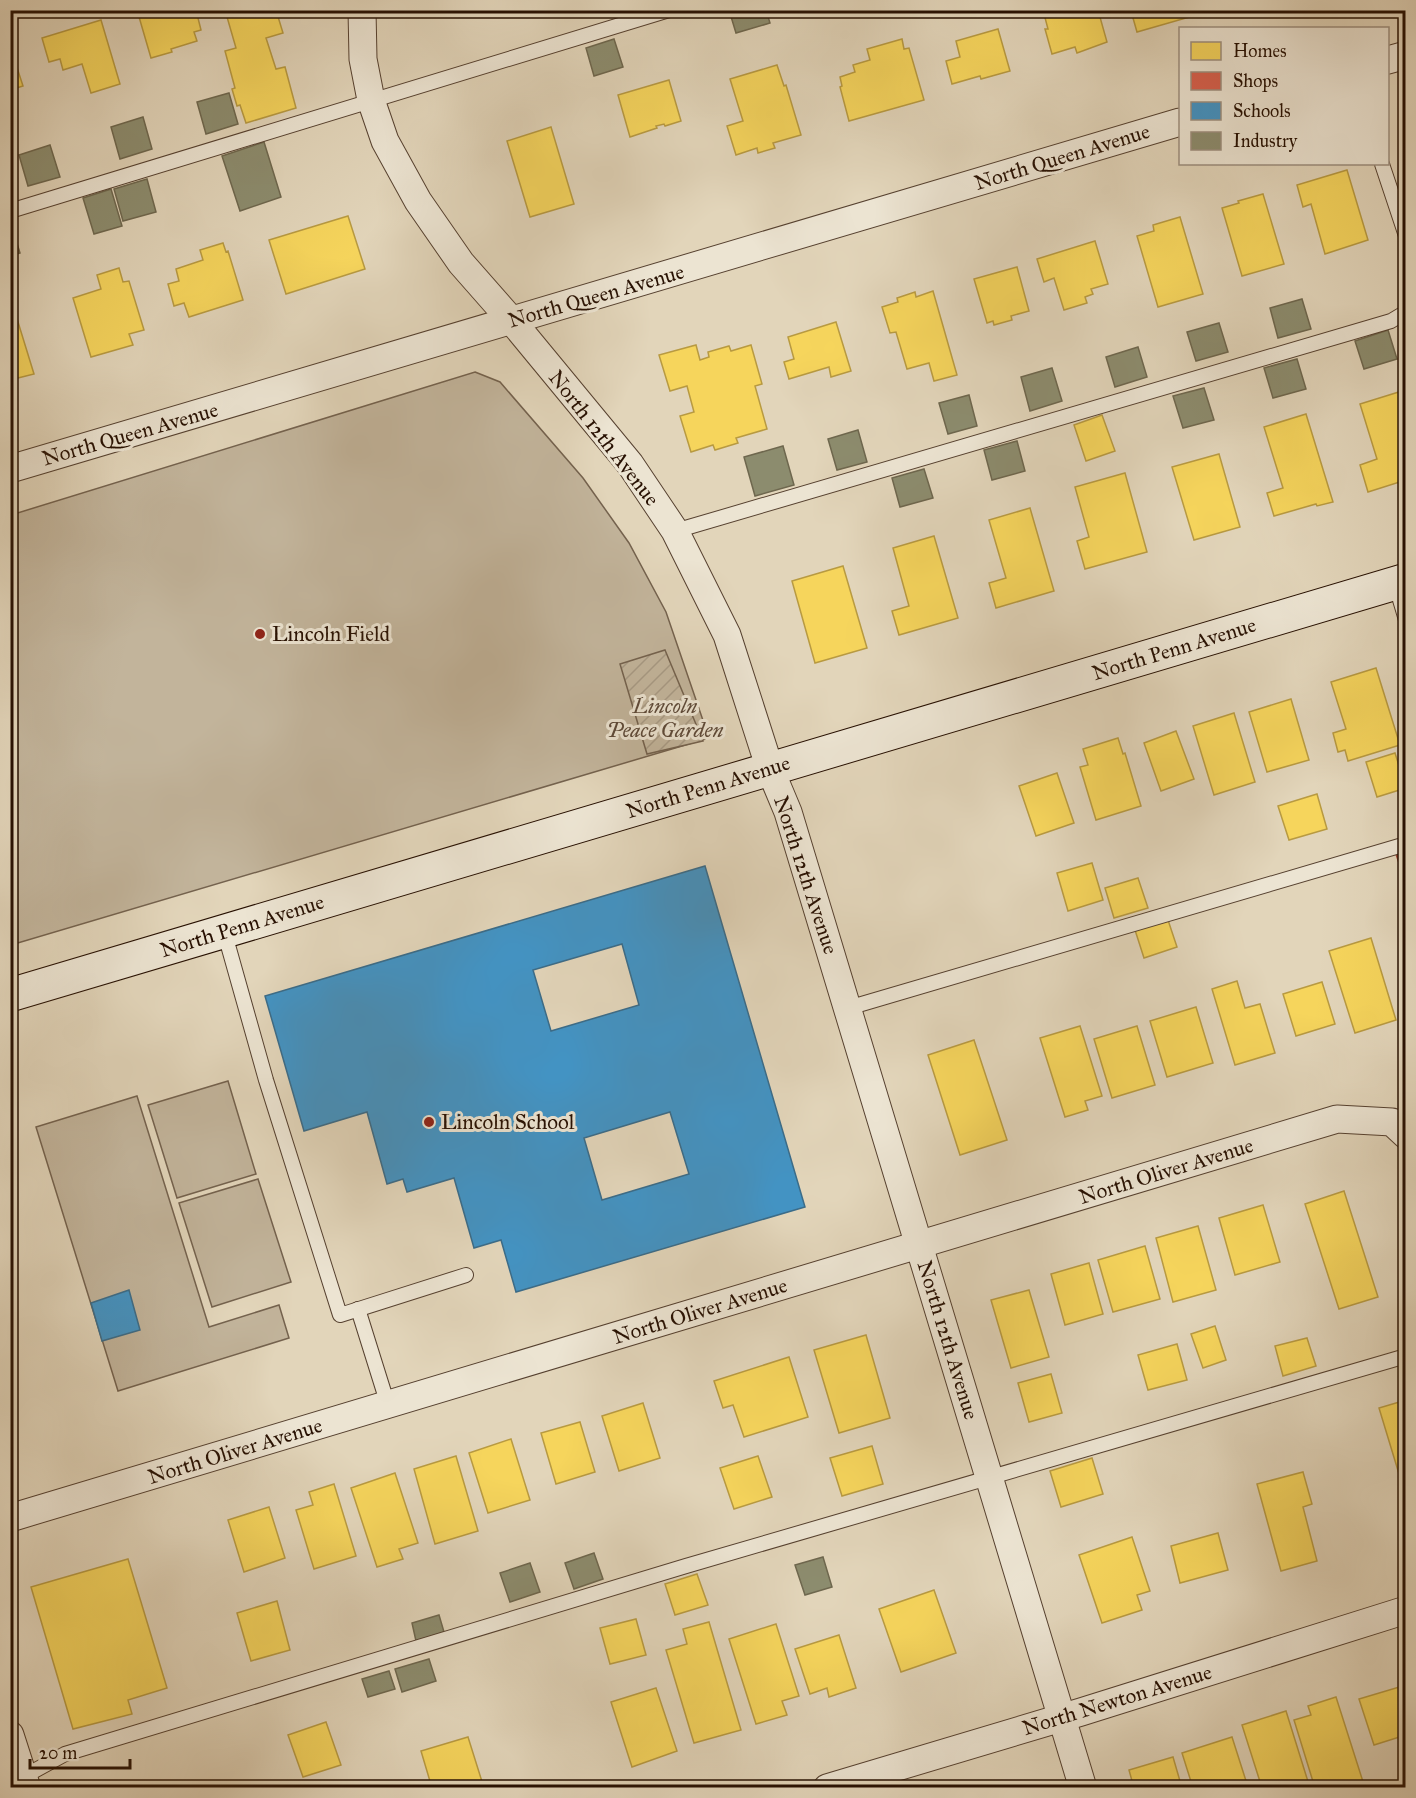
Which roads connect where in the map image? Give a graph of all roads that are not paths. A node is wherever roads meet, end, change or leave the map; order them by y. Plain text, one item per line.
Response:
1 (362, 10) edge
2 (669, 10) edge
3 (1406, 55) edge
4 (1389, 60) edge
5 (371, 100) junction
6 (1179, 122) edge
7 (1382, 165) edge
8 (10, 211) edge
9 (1406, 236) edge
10 (1406, 312) edge
11 (512, 321) junction
12 (10, 469) edge
13 (675, 531) junction
14 (1400, 581) edge
15 (1406, 620) edge
16 (770, 769) junction
17 (1406, 844) edge
18 (224, 931) junction
19 (10, 995) edge
20 (848, 1008) junction
21 (1399, 1128) edge
22 (919, 1246) junction
23 (466, 1275) dead end
24 (358, 1309) junction
25 (1406, 1356) edge
26 (388, 1405) junction
27 (989, 1477) junction
28 (10, 1518) edge
29 (1406, 1610) edge
30 (1062, 1717) junction
31 (10, 1735) edge
32 (20, 1782) edge
33 (827, 1788) edge
34 (1083, 1788) edge

1 - 5 street, North 12th Avenue
2 - 5 lane
3 - 4 street
5 - 8 lane
5 - 11 street, North 12th Avenue
6 - 11 street, North Queen Avenue
7 - 9 lane
10 - 13 lane
11 - 12 street, North Queen Avenue
11 - 13 street, North 12th Avenue
13 - 16 street, North 12th Avenue
14 - 15 lane
14 - 16 main road, North Penn Avenue
16 - 18 main road, North Penn Avenue
16 - 20 street, North 12th Avenue
17 - 20 lane
18 - 19 main road, North Penn Avenue
18 - 24 lane
20 - 22 street, North 12th Avenue
21 - 22 street, North Oliver Avenue
22 - 26 street, North Oliver Avenue
22 - 27 street, North 12th Avenue
23 - 24 lane
24 - 26 lane
25 - 27 lane
26 - 28 street, North Oliver Avenue
27 - 30 street, North 12th Avenue
27 - 32 lane
29 - 30 street, North Newton Avenue
30 - 33 street, North Newton Avenue
30 - 34 street, North 12th Avenue
31 - 32 street

